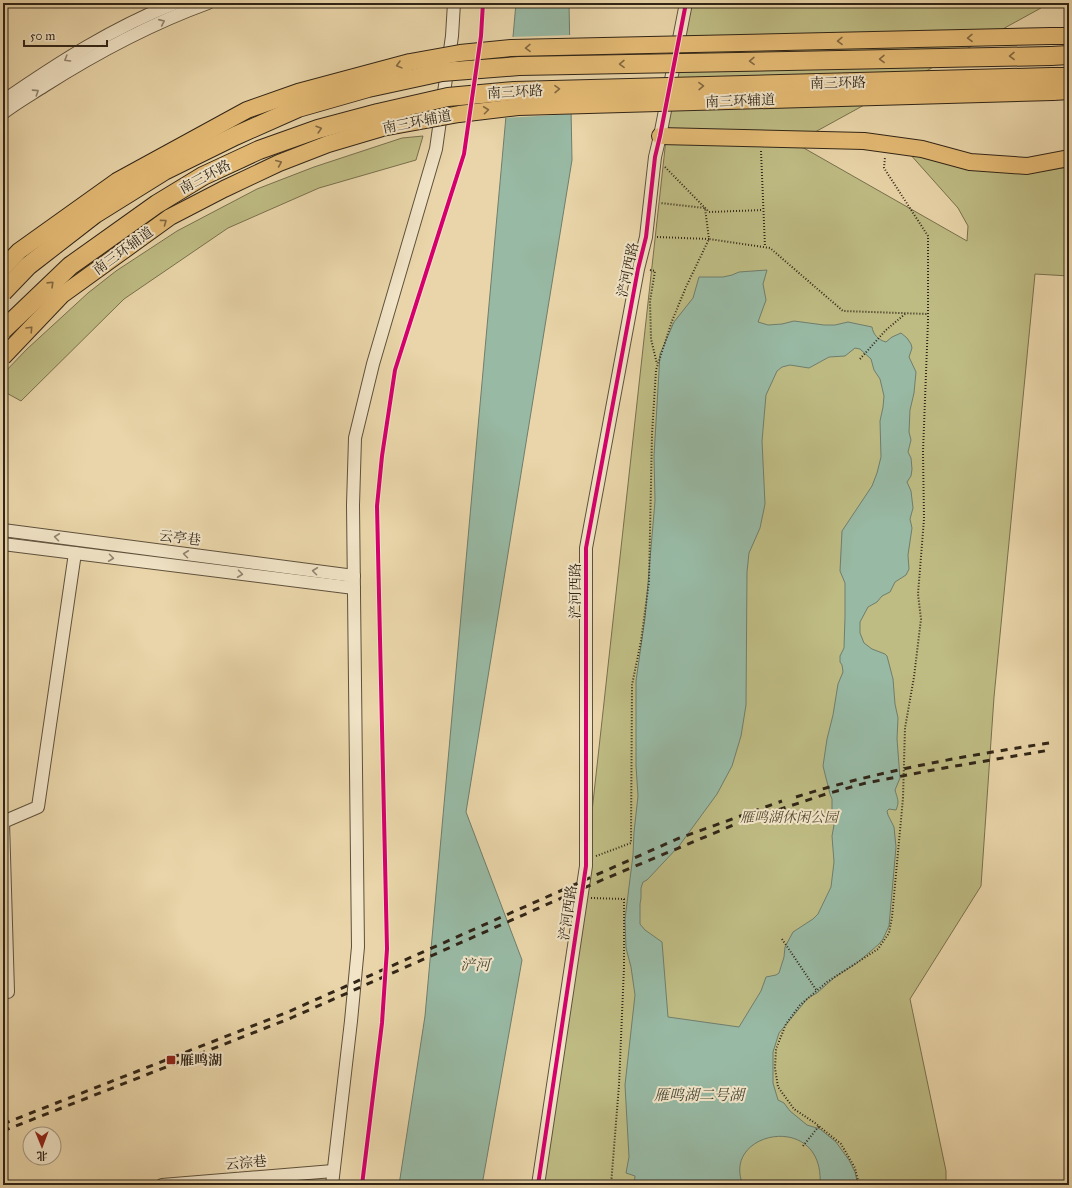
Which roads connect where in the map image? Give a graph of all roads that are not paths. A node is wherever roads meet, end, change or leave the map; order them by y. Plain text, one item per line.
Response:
1 (176, 3) edge
2 (208, 3) edge
3 (454, 3) edge
4 (686, 3) edge
5 (1069, 36) edge
6 (1069, 55) edge
7 (1069, 77) edge
8 (1052, 85) junction
9 (1069, 92) edge
10 (3, 101) edge
11 (3, 113) edge
12 (660, 136) junction
13 (1069, 158) edge
14 (3, 268) edge
15 (3, 292) edge
16 (3, 330) edge
17 (3, 358) edge
18 (3, 530) edge
19 (3, 544) edge
20 (75, 553) junction
21 (354, 582) junction
22 (3, 822) edge
23 (3, 992) edge
24 (333, 1172) junction
25 (162, 1185) edge
26 (332, 1185) edge
27 (538, 1185) edge

1 -> 10 street
11 -> 2 street
3 - 21 street
4 - 12 street, 浐河西路
5 -> 14 main road, bridge
6 -> 15 highway, 南三环路, bridge
7 - 8 highway, 南三环路
8 - 9 main road, 南三环辅道
16 -> 8 highway, 南三环路, bridge
17 -> 8 main road, 南三环辅道, bridge
12 - 13 main road
12 - 27 street, 浐河西路
21 -> 18 street, 云亭巷
19 - 20 street
20 -> 21 street
20 - 22 street
21 - 24 street
22 - 23 street
24 - 25 street, 云淙巷
24 - 26 street

